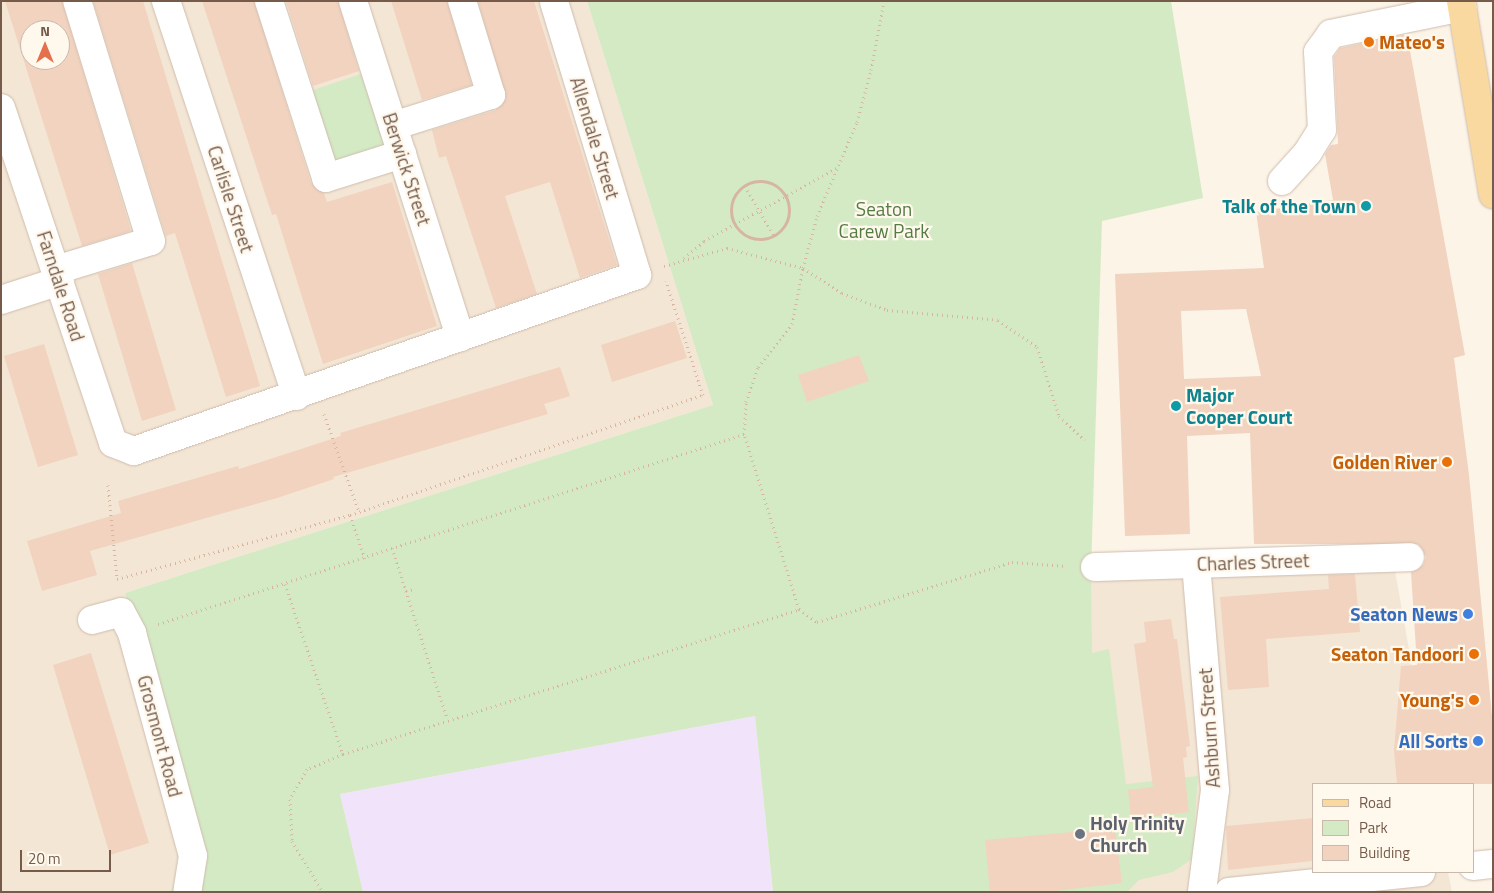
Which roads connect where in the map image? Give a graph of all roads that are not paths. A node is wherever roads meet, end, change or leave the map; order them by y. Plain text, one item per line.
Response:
1 (77, 1) edge
2 (166, 1) edge
3 (269, 1) edge
4 (353, 1) edge
5 (462, 1) edge
6 (554, 1) edge
7 (1462, 4) edge
8 (1, 108) edge
9 (393, 126) junction
10 (402, 154) junction
11 (1282, 181) dead end
12 (1493, 194) edge
13 (58, 276) junction
14 (1, 300) edge
15 (460, 337) junction
16 (309, 401) junction
17 (1410, 557) dead end
18 (1196, 564) junction
19 (1095, 567) road end
20 (92, 620) dead end
21 (1493, 864) edge
22 (1474, 866) edge
23 (1411, 873) edge
24 (187, 892) edge
25 (1202, 892) edge
26 (1229, 892) edge

1 - 13 street
2 - 16 street, Carlisle Street
3 - 10 street
4 - 9 street, Berwick Street
5 - 9 street
6 - 15 street, Allendale Street
7 - 11 street
7 - 12 main road
8 - 13 street, Farndale Road
9 - 10 street, Berwick Street
10 - 15 street, Berwick Street
13 - 14 street
13 - 16 street, Farndale Road
15 - 16 street
17 - 18 street, Charles Street
18 - 19 street, Charles Street
18 - 25 street, Ashburn Street
20 - 24 street, Grosmont Road
21 - 22 street
23 - 26 street

